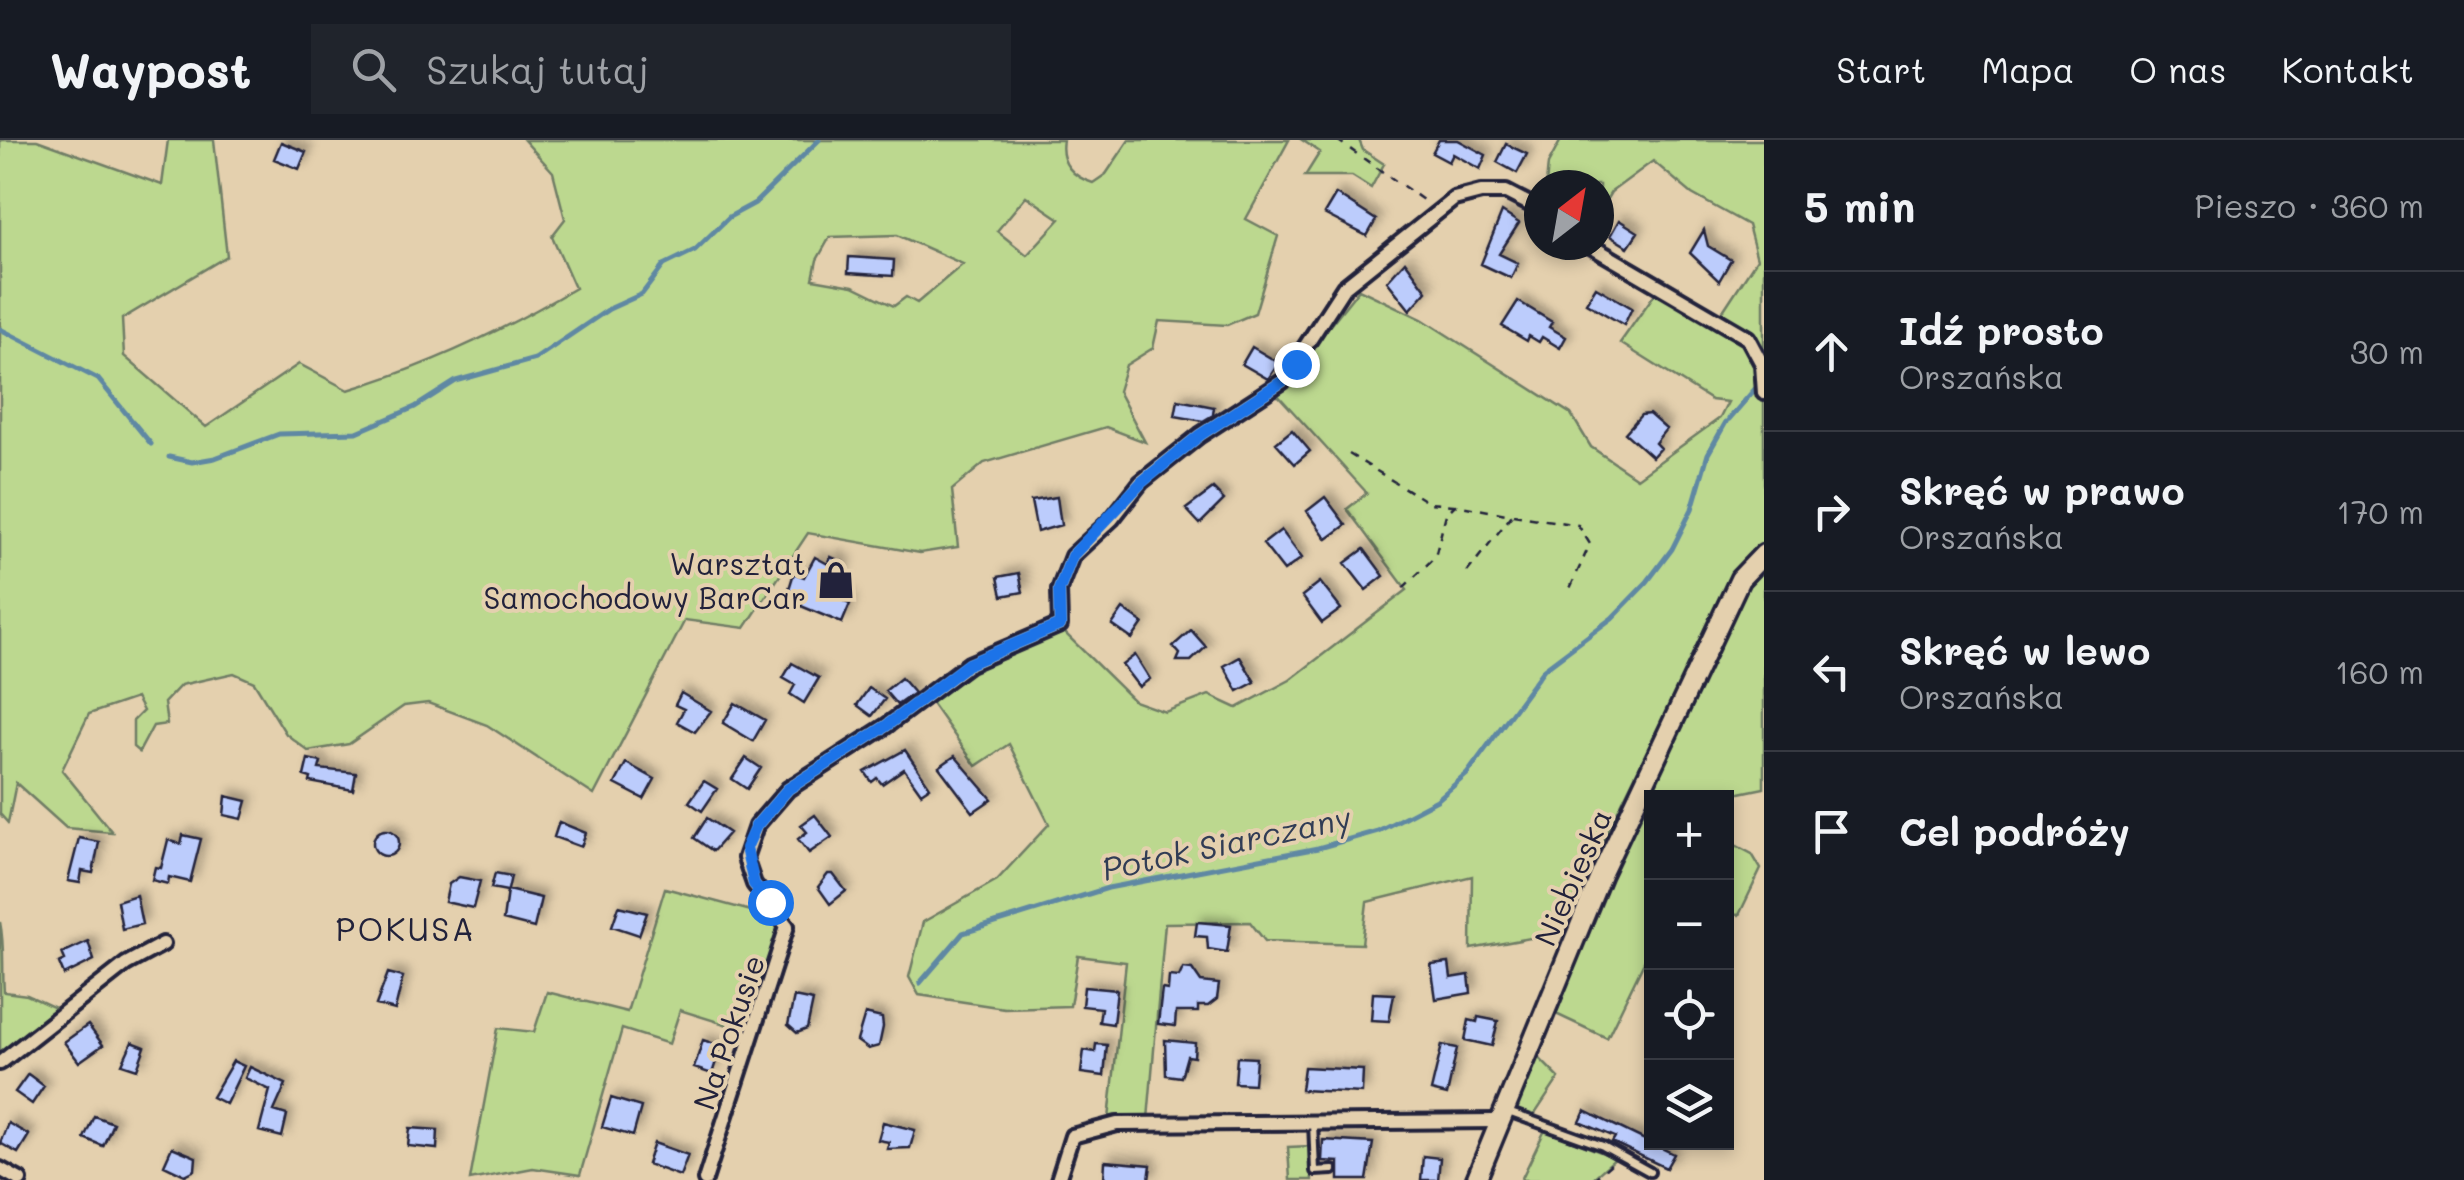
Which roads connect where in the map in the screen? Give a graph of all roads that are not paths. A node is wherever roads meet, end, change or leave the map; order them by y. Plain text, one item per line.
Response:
1 (1524, 201) edge
2 (1614, 260) edge
3 (1764, 393) edge
4 (1764, 554) edge
5 (162, 944) dead end
6 (0, 1063) edge
7 (1500, 1116) junction
8 (1313, 1122) junction
9 (0, 1169) edge
10 (1334, 1170) dead end
11 (1650, 1172) dead end
12 (20, 1180) edge
13 (704, 1180) edge
14 (1058, 1180) edge
15 (1476, 1180) edge

1 - 13 street, Na Pokusie
2 - 3 street
4 - 7 street, Niebieska
5 - 6 street
7 - 8 street
7 - 11 lane
7 - 15 street, Niebieska
8 - 10 lane
8 - 14 street
9 - 12 street

